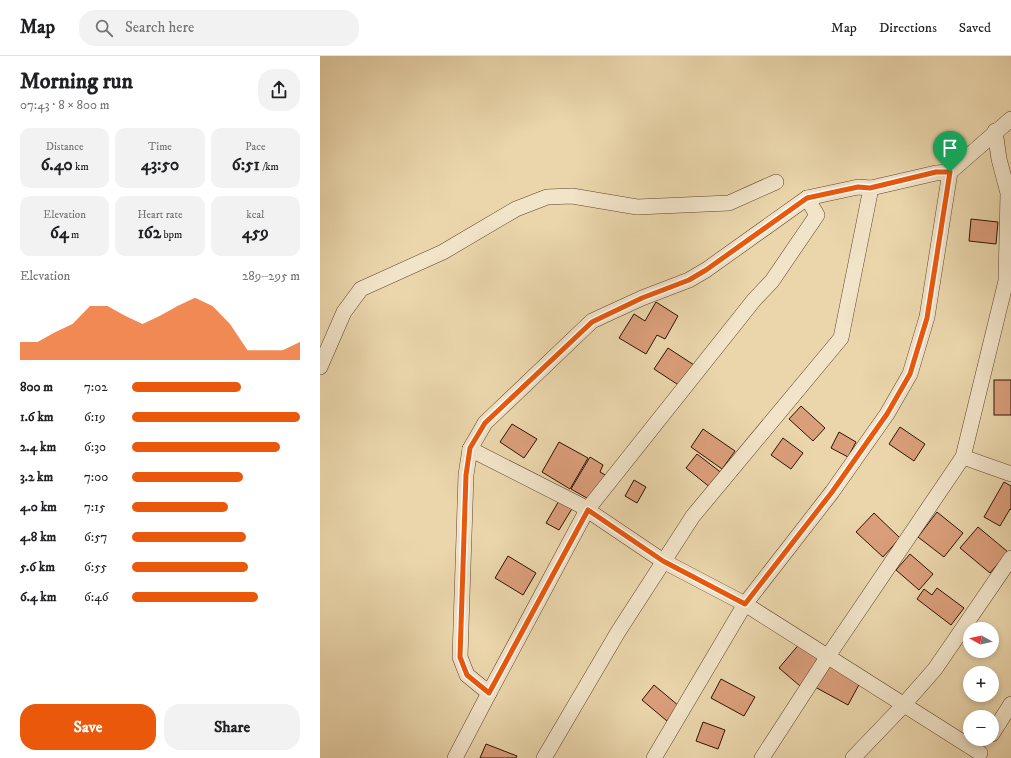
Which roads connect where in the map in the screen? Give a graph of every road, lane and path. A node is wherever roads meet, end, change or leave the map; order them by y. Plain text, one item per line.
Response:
1 (1011, 119) edge
2 (995, 131) junction
3 (950, 172) junction
4 (776, 182) dead end
5 (870, 188) junction
6 (1010, 193) edge
7 (807, 198) junction
8 (320, 367) edge
9 (470, 448) junction
10 (963, 457) junction
11 (1011, 474) edge
12 (588, 510) junction
13 (1011, 558) edge
14 (663, 561) junction
15 (745, 604) junction
16 (828, 656) junction
17 (489, 693) junction
18 (1011, 704) edge
19 (904, 705) junction
20 (999, 723) edge
21 (984, 746) edge
22 (978, 756) edge
23 (455, 758) edge
24 (544, 758) edge
25 (654, 758) edge
26 (762, 758) edge
27 (854, 758) edge

1 - 2 street
2 - 3 street
2 - 6 street
3 - 5 street
3 - 15 street
4 - 8 street
5 - 7 street
5 - 14 street
6 - 10 street
7 - 9 street
7 - 12 street
9 - 12 street
9 - 17 street
10 - 11 street
10 - 16 street
12 - 14 street
12 - 17 street
13 - 19 street
14 - 15 street
14 - 24 street
15 - 16 street
15 - 25 street
16 - 19 street
16 - 26 street
17 - 23 street
18 - 20 street
19 - 22 street
19 - 27 street
21 - 22 street

